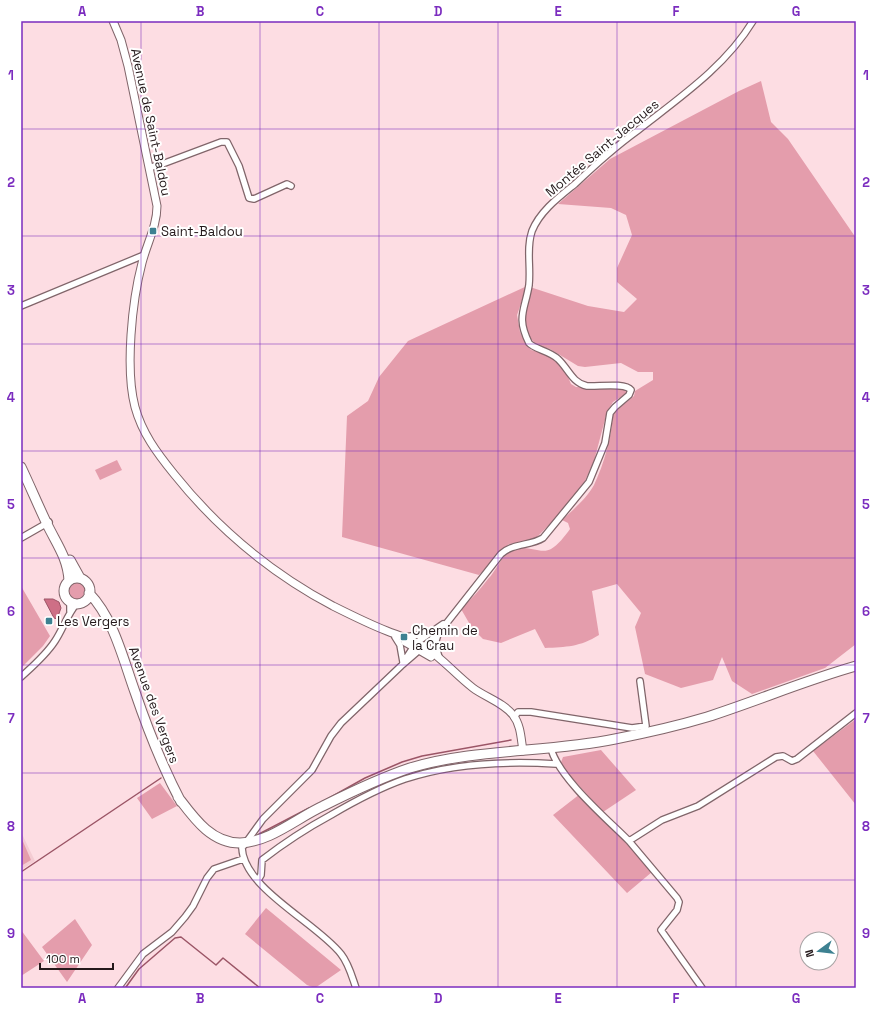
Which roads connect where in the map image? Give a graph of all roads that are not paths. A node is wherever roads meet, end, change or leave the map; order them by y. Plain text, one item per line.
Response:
1 (113, 21) edge
2 (753, 21) edge
3 (150, 167) junction
4 (291, 186) dead end
5 (144, 255) junction
6 (21, 306) edge
7 (21, 467) edge
8 (48, 522) junction
9 (21, 538) edge
10 (80, 578) junction
11 (69, 581) junction
12 (90, 593) junction
13 (76, 602) junction
14 (108, 622) junction
15 (445, 623) junction
16 (388, 632) junction
17 (430, 633) junction
18 (438, 634) junction
19 (395, 637) junction
20 (404, 637) junction
21 (414, 644) junction
22 (422, 649) junction
23 (439, 657) junction
24 (402, 664) junction
25 (448, 666) junction
26 (856, 666) edge
27 (21, 677) edge
28 (640, 681) dead end
29 (856, 712) edge
30 (514, 717) junction
31 (551, 749) junction
32 (523, 750) junction
33 (556, 764) junction
34 (178, 797) junction
35 (337, 799) junction
36 (629, 841) junction
37 (244, 845) junction
38 (243, 859) junction
39 (258, 880) junction
40 (118, 988) edge
41 (356, 988) edge
42 (702, 988) edge

1 - 3 street, Avenue de Saint-Baldou
2 - 15 street, Montée Saint-Jacques
3 - 4 street
3 - 5 street, Avenue de Saint-Baldou
5 - 6 street
5 - 16 street, Avenue de Saint-Baldou
7 - 8 main road
8 - 9 street
8 - 10 main road
8 - 11 main road
10 - 11 main road
10 - 12 main road
11 - 13 main road
12 - 13 main road
12 - 14 main road, Avenue des Vergers
13 - 14 main road, Avenue des Vergers
13 - 27 street
14 - 34 main road, Avenue des Vergers
15 - 17 street
15 - 18 street
16 - 19 street, Avenue de Saint-Baldou
16 - 20 street, Avenue de Saint-Baldou
17 - 20 street
17 - 21 street
18 - 22 street
18 - 23 street
19 - 21 street, Avenue de Saint-Baldou
19 - 24 street
20 - 21 street, Avenue de Saint-Baldou
21 - 22 street, Avenue de Saint-Baldou
21 - 24 street
22 - 23 street, Avenue de Saint-Baldou
22 - 24 street
22 - 25 street, Avenue de Saint-Baldou
23 - 25 street, Avenue de Saint-Baldou
24 - 37 street
25 - 30 street, Avenue de Saint-Baldou
26 - 31 main road
28 - 30 street
29 - 36 street
30 - 32 street
31 - 32 main road
31 - 33 street
32 - 35 main road
33 - 36 street
33 - 39 street
34 - 37 main road
34 - 37 main road
35 - 37 main road
35 - 37 main road
36 - 42 street
37 - 38 street
38 - 39 street
38 - 40 street
39 - 41 street

